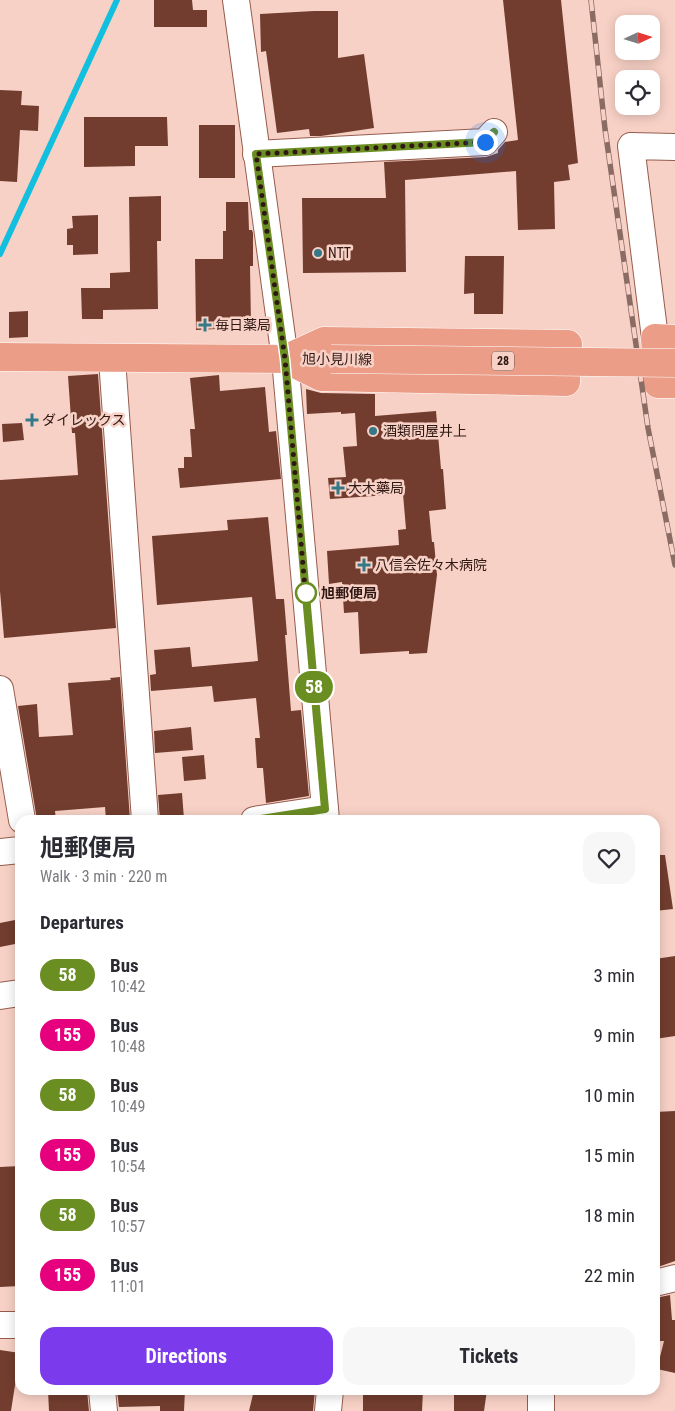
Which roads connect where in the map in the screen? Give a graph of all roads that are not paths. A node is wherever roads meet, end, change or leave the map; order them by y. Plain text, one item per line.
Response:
1 (236, 0) edge
2 (494, 132) dead end
3 (675, 147) edge
4 (256, 154) junction
5 (665, 338) edge
6 (0, 356) edge
7 (112, 358) junction
8 (285, 359) junction
9 (675, 363) edge
10 (675, 384) edge
11 (0, 689) edge
12 (21, 815) edge
13 (145, 815) edge
14 (326, 815) edge
15 (15, 850) edge
16 (0, 852) edge
17 (15, 994) edge
18 (0, 996) edge
19 (675, 1278) edge
20 (660, 1282) edge
21 (0, 1325) edge
22 (15, 1325) edge
23 (102, 1395) edge
24 (330, 1395) edge
25 (541, 1395) edge
26 (104, 1411) edge
27 (328, 1411) edge
28 (541, 1411) edge

1 - 4 street
2 - 4 street
3 - 5 street
4 - 8 street
5 - 10 main road
6 - 7 main road, 旭小見川線 / 28
7 - 8 main road, 旭小見川線 / 28
7 - 13 street
8 - 8 main road
8 - 9 main road, 旭小見川線 / 28, bridge
8 - 14 street
11 - 12 street
15 - 16 street
17 - 18 street
19 - 20 street
21 - 22 street
23 - 26 street
24 - 27 street
25 - 28 street

